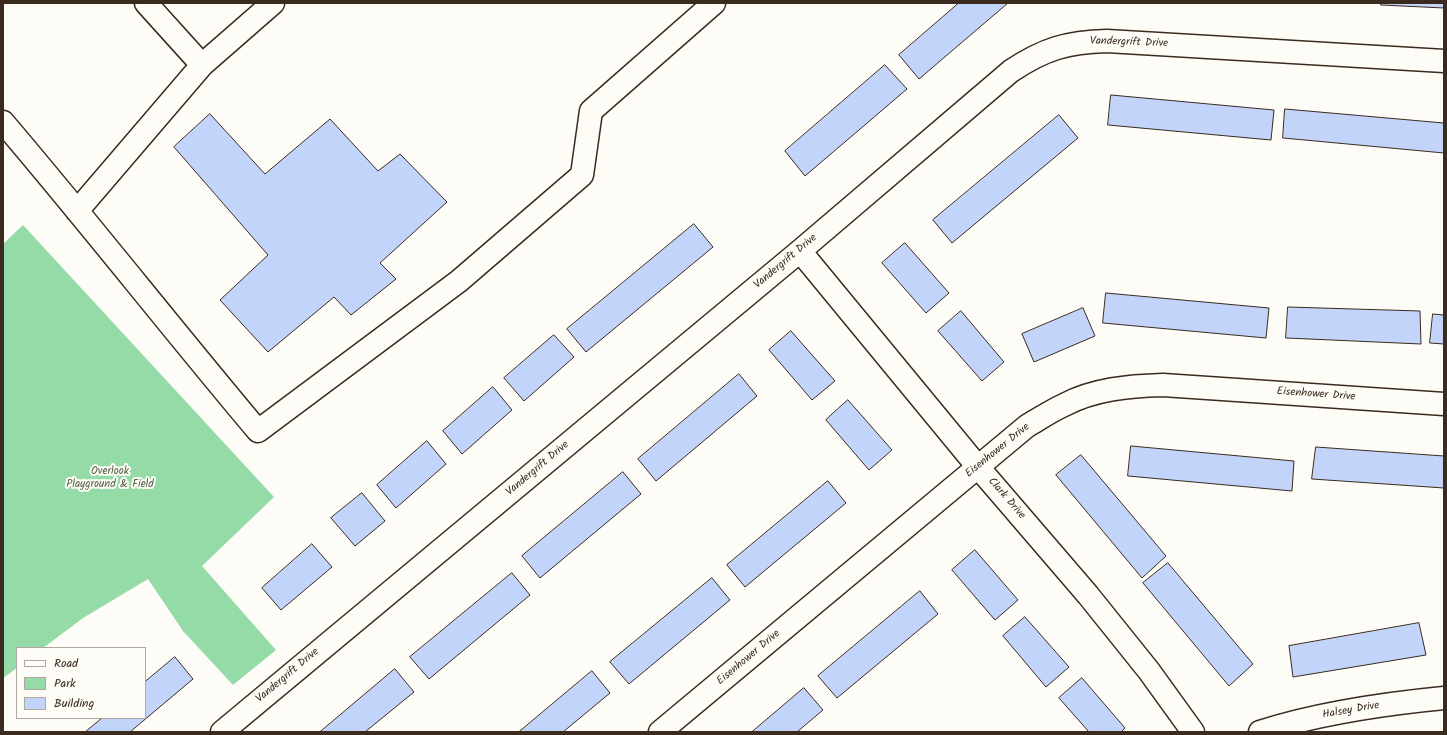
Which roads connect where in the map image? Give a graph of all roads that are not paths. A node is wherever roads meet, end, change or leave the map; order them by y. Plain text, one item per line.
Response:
1 (146, 3) edge
2 (273, 3) edge
3 (714, 3) edge
4 (1444, 61) edge
5 (202, 66) junction
6 (3, 122) edge
7 (77, 211) junction
8 (800, 251) junction
9 (1444, 404) edge
10 (978, 467) junction
11 (1444, 698) edge
12 (222, 732) edge
13 (660, 732) edge
14 (1193, 732) edge
15 (1260, 732) edge

1 - 5 street
2 - 5 street
3 - 7 street
4 - 8 street, Vandergrift Drive
5 - 7 street
6 - 7 street
8 - 10 street, Clark Drive
8 - 12 street, Vandergrift Drive
9 - 10 street, Eisenhower Drive
10 - 13 street, Eisenhower Drive
10 - 14 street, Clark Drive
11 - 15 street, Halsey Drive

